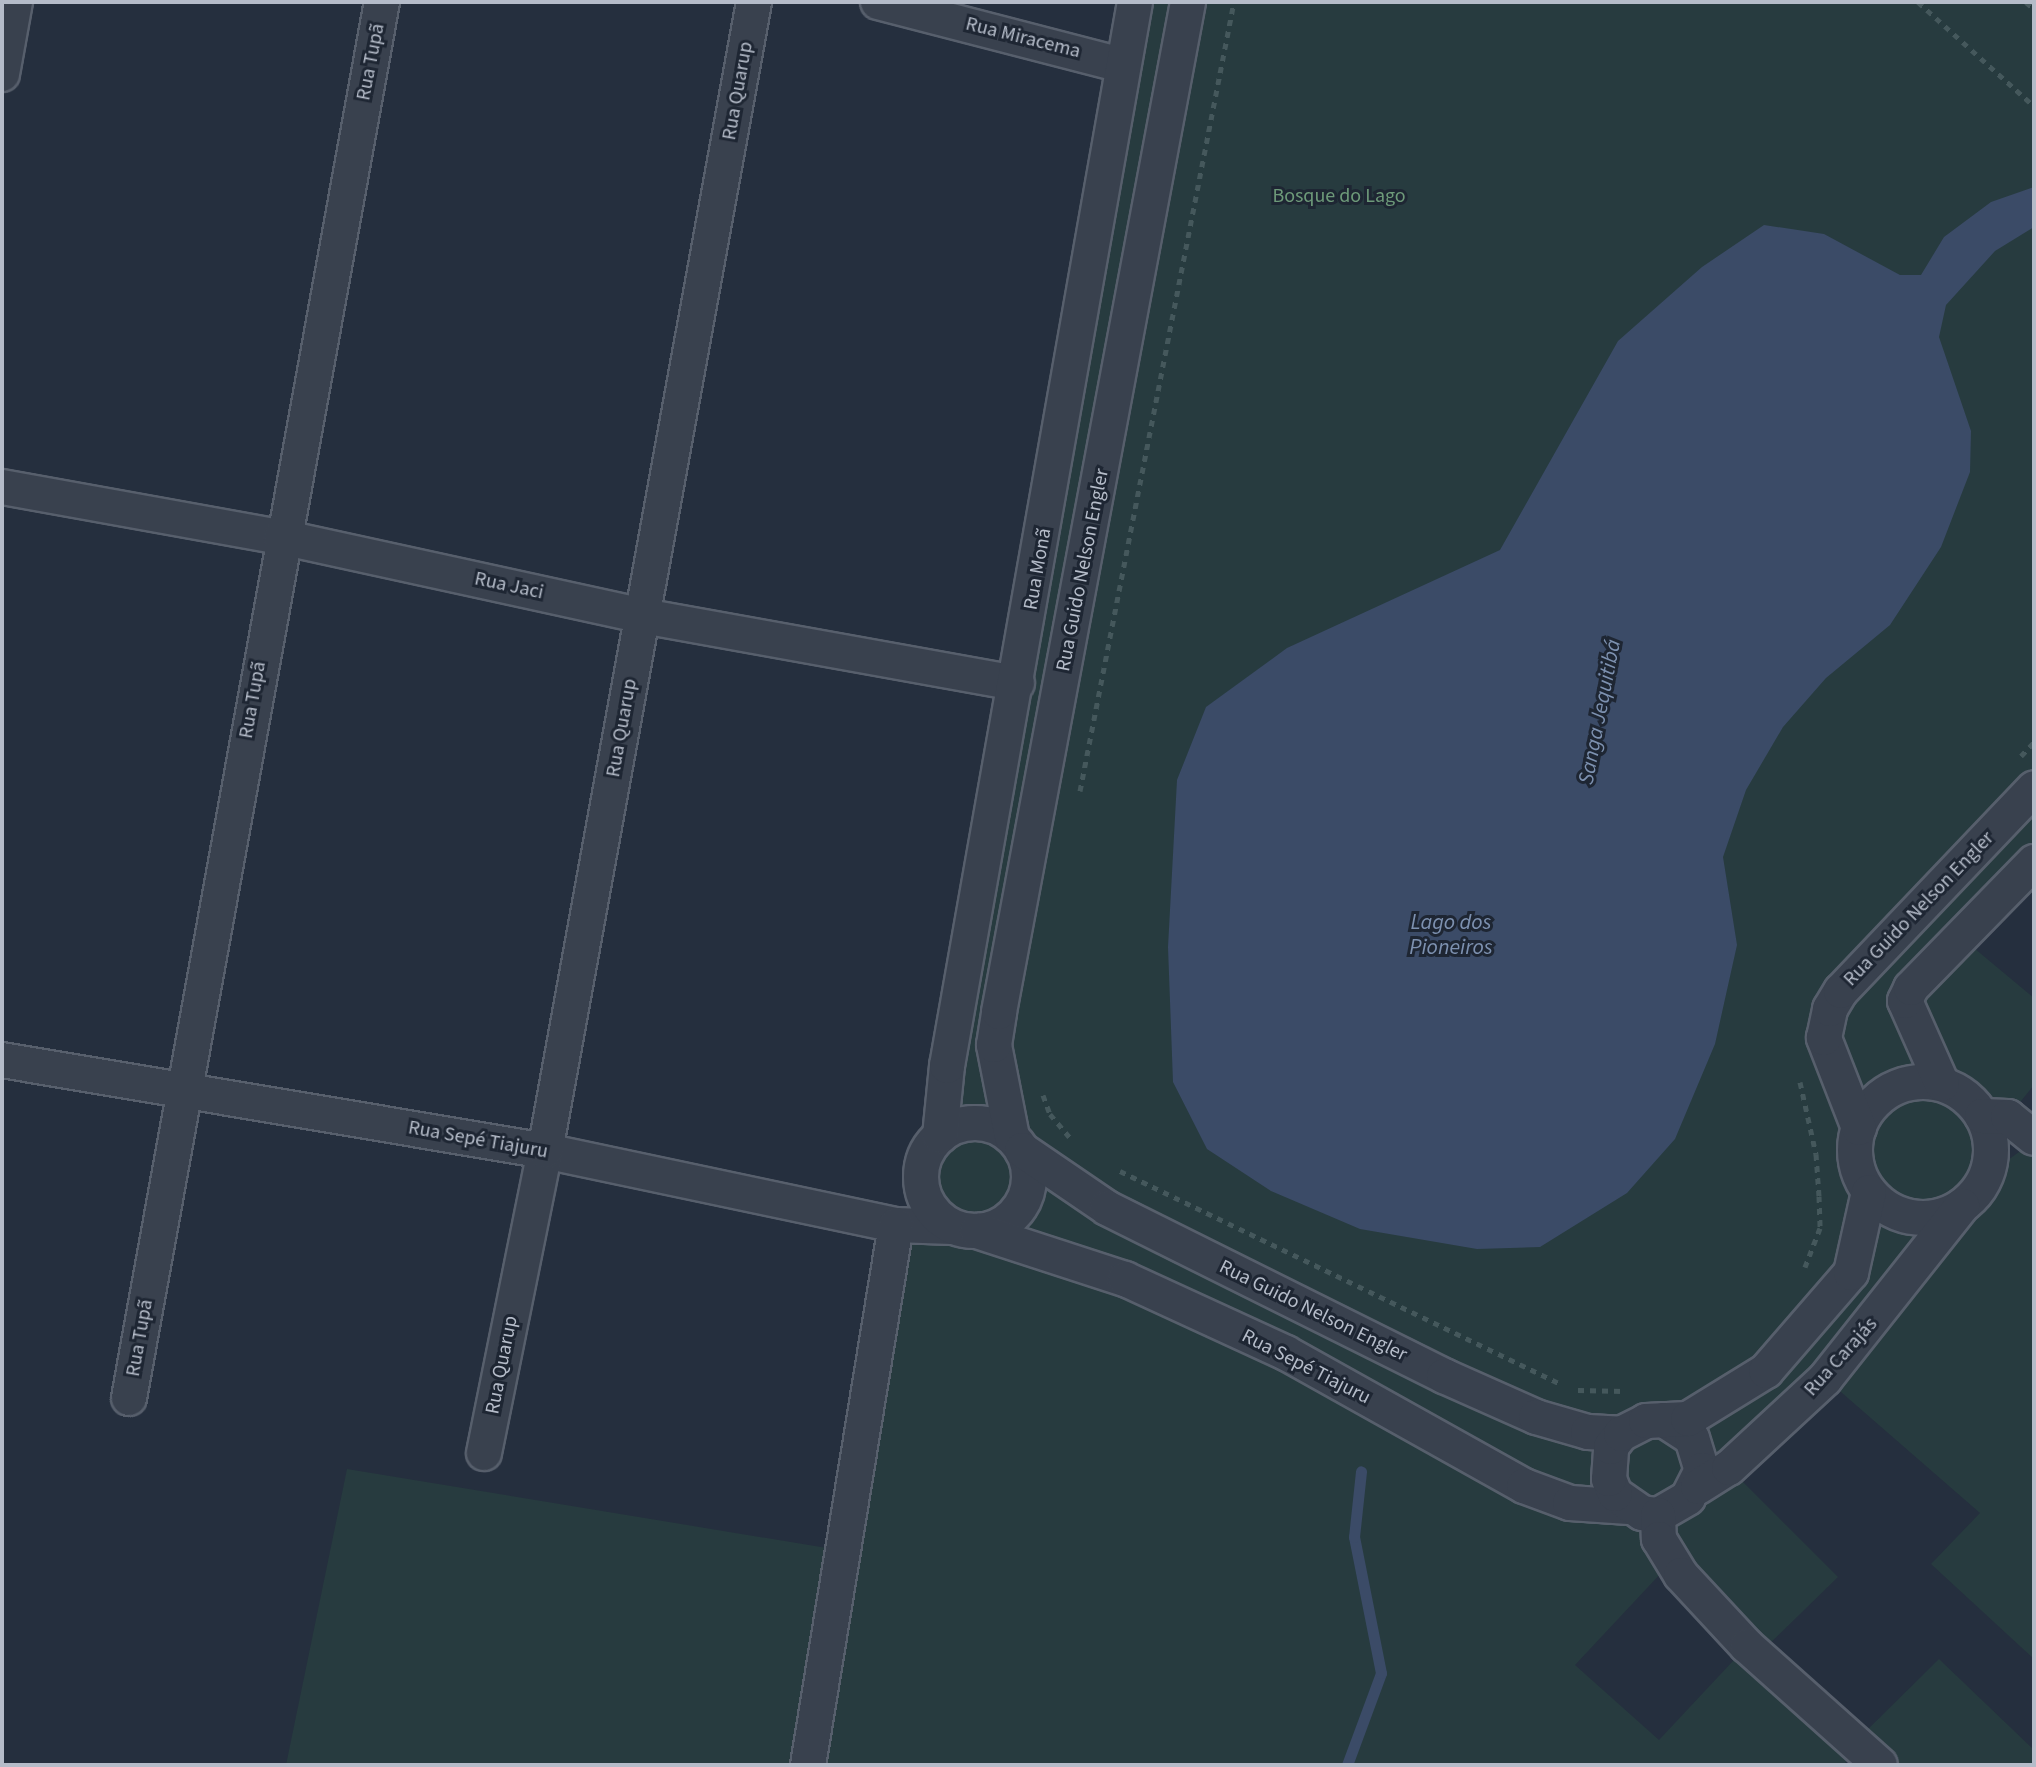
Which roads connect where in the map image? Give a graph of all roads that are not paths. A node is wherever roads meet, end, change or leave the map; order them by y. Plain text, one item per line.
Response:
1 (15, 2) edge
2 (382, 2) edge
3 (754, 2) edge
4 (878, 2) edge
5 (1135, 2) edge
6 (1188, 2) edge
7 (1122, 65) junction
8 (2, 74) edge
9 (2, 487) edge
10 (281, 537) junction
11 (643, 616) junction
12 (1017, 683) junction
13 (2024, 776) edge
14 (2034, 862) edge
15 (2, 1060) edge
16 (1942, 1084) junction
17 (185, 1090) junction
18 (1982, 1116) junction
19 (1859, 1128) junction
20 (940, 1136) junction
21 (2034, 1138) edge
22 (1017, 1144) junction
23 (545, 1151) junction
24 (2034, 1152) edge
25 (1986, 1177) junction
26 (1869, 1192) junction
27 (928, 1202) junction
28 (1962, 1206) junction
29 (896, 1225) junction
30 (964, 1229) junction
31 (129, 1398) dead end
32 (1664, 1420) junction
33 (1621, 1434) junction
34 (484, 1453) dead end
35 (1698, 1487) junction
36 (1644, 1511) junction
37 (1861, 1759) edge
38 (808, 1765) edge

1 - 8 street
2 - 10 street, Rua Tupã
3 - 11 street, Rua Quarup
4 - 7 street, Rua Miracema
5 - 7 street, Rua Monã
6 - 22 street, Rua Guido Nelson Engler
7 - 12 street, Rua Monã
9 - 10 street, Rua Jaci
10 - 11 street, Rua Jaci
10 - 17 street, Rua Tupã
11 - 12 street, Rua Jaci
11 - 23 street, Rua Quarup
12 - 20 street, Rua Monã
13 - 19 street, Rua Guido Nelson Engler
14 - 16 street
15 - 17 street, Rua Sepé Tiajuru
16 - 18 street
16 - 19 street
17 - 23 street, Rua Sepé Tiajuru
17 - 31 street, Rua Tupã
18 - 21 street
18 - 25 street
19 - 26 street
20 - 22 street
20 - 27 street
22 - 30 street
22 - 33 street, Rua Guido Nelson Engler
23 - 29 street, Rua Sepé Tiajuru
23 - 34 street, Rua Quarup
24 - 25 street
25 - 28 street
26 - 28 street
26 - 32 street
27 - 29 street
27 - 30 street
28 - 35 street, Rua Carajás
29 - 30 street, Rua Sepé Tiajuru
29 - 38 street
30 - 36 street, Rua Sepé Tiajuru
32 - 33 street
32 - 35 street
33 - 36 street
35 - 36 street
36 - 37 street

